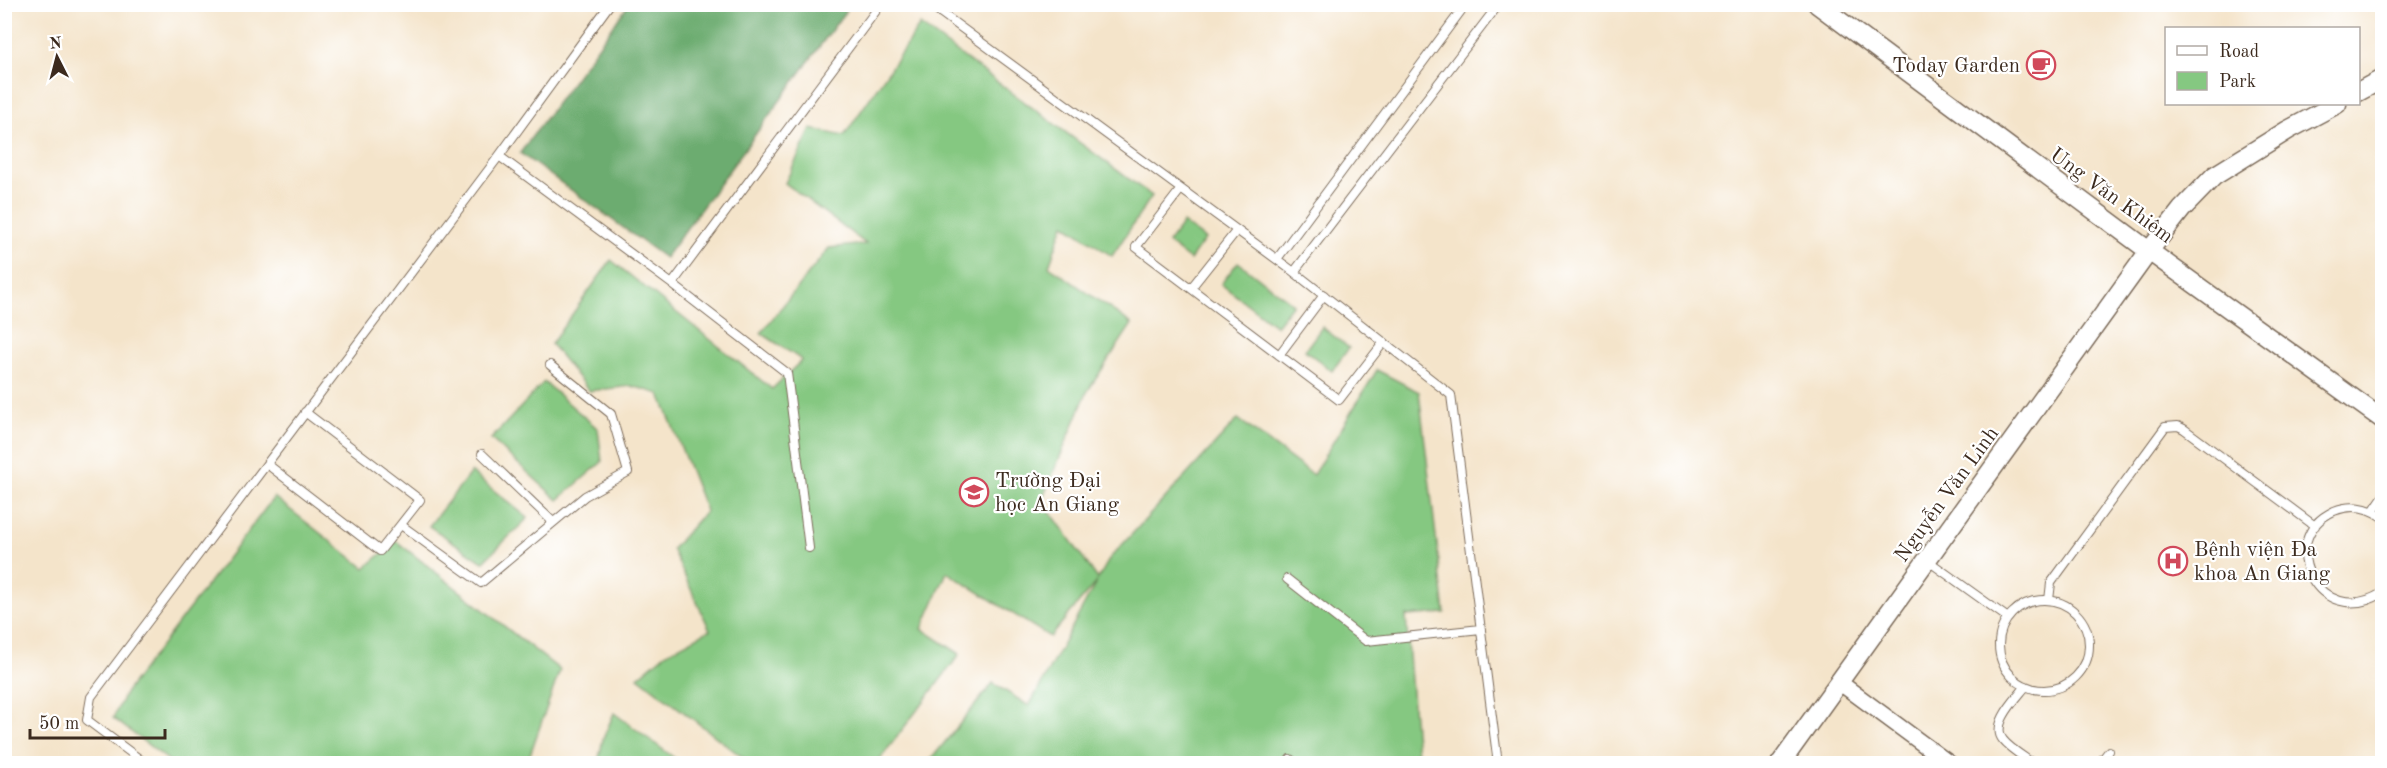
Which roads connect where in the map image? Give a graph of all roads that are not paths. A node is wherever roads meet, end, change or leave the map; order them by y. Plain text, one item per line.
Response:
1 (609, 4) edge
2 (881, 4) edge
3 (929, 4) edge
4 (1466, 4) edge
5 (1499, 4) edge
6 (1816, 4) edge
7 (2382, 79) edge
8 (2360, 91) edge
9 (2335, 105) edge
10 (499, 156) junction
11 (1181, 189) junction
12 (1237, 230) junction
13 (2149, 251) junction
14 (1277, 259) junction
15 (1294, 272) junction
16 (672, 284) junction
17 (1191, 288) junction
18 (1324, 295) junction
19 (1384, 342) junction
20 (1279, 355) junction
21 (550, 365) dead end
22 (306, 412) junction
23 (2382, 419) edge
24 (482, 454) dead end
25 (267, 464) junction
26 (2382, 498) edge
27 (2373, 511) junction
28 (2382, 517) edge
29 (553, 522) junction
30 (401, 525) junction
31 (2315, 526) junction
32 (809, 548) dead end
33 (1927, 560) junction
34 (1287, 579) dead end
35 (2382, 593) edge
36 (2049, 600) junction
37 (2008, 618) junction
38 (1481, 629) junction
39 (1839, 682) junction
40 (2026, 686) junction
41 (2109, 751) dead end
42 (146, 764) edge
43 (1286, 764) edge
44 (1297, 764) edge
45 (1498, 764) edge
46 (1780, 764) edge
47 (1950, 764) edge
48 (2034, 764) edge
49 (2099, 764) edge

1 - 10 lane
2 - 16 lane
3 - 11 lane
4 - 14 lane
5 - 15 lane
6 - 13 street, Ung Văn Khiêm
7 - 8 street
9 - 13 street, Nguyễn Văn Linh
10 - 16 lane
10 - 22 lane
11 - 12 lane
11 - 17 lane
12 - 14 lane
12 - 17 lane
13 - 23 street, Ung Văn Khiêm
13 - 33 street, Nguyễn Văn Linh
14 - 15 lane
15 - 18 lane
16 - 32 lane
17 - 20 lane
18 - 19 lane
18 - 20 lane
19 - 20 lane
19 - 38 lane
21 - 29 lane
22 - 25 lane
22 - 30 lane
24 - 29 lane
25 - 30 lane
25 - 42 lane
26 - 27 lane
27 - 28 lane
27 - 31 lane
29 - 30 lane
31 - 35 lane
31 - 36 lane
33 - 37 lane
33 - 39 street, Nguyễn Văn Linh
34 - 38 lane
36 - 37 lane
36 - 40 lane
37 - 40 lane
38 - 45 lane
39 - 46 street, Nguyễn Văn Linh
39 - 47 street
40 - 48 lane
41 - 49 lane
43 - 44 lane

